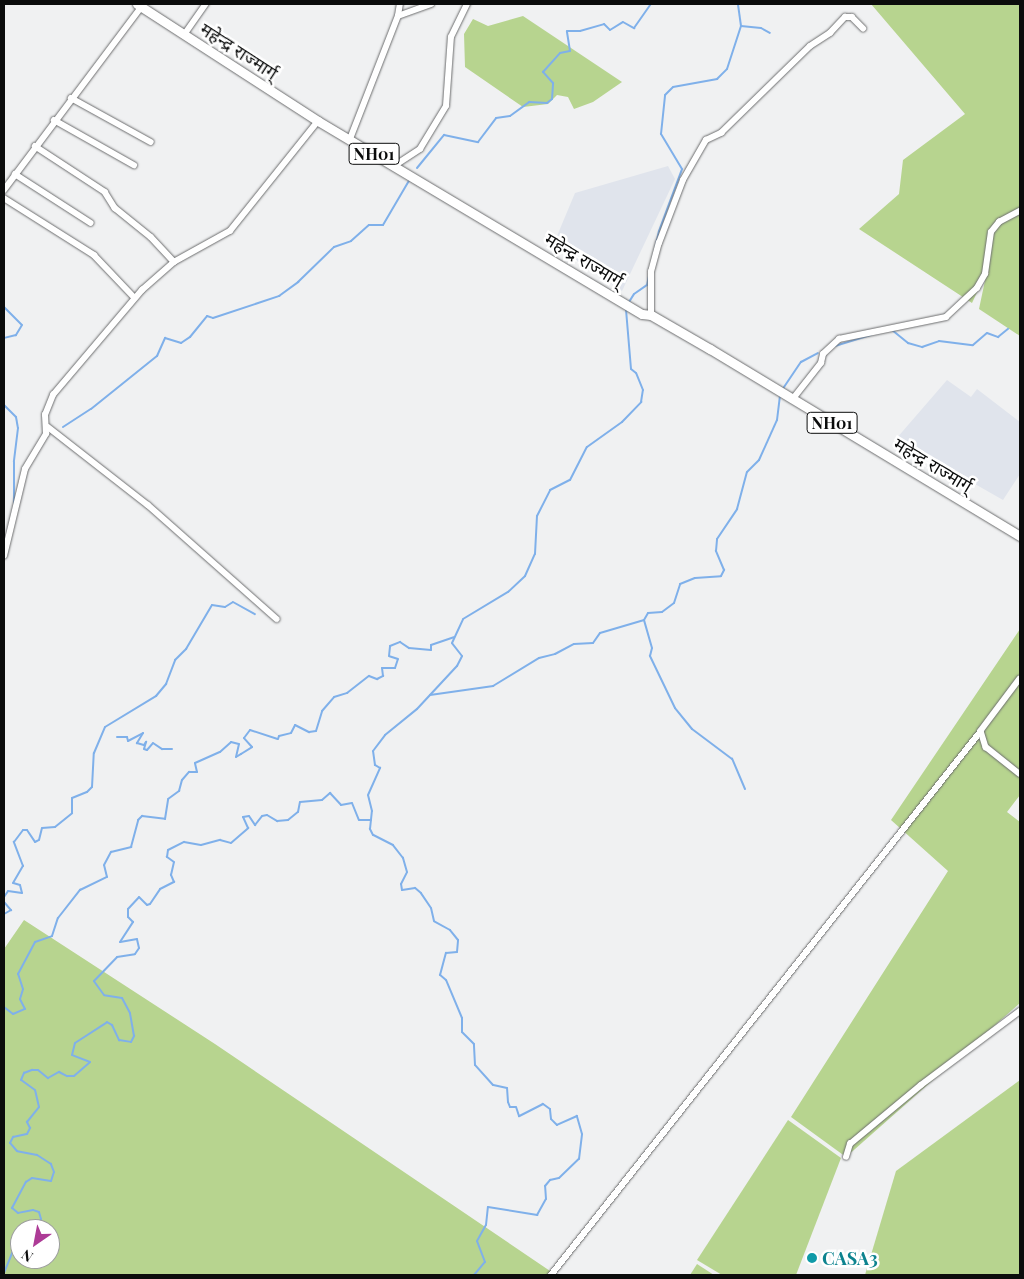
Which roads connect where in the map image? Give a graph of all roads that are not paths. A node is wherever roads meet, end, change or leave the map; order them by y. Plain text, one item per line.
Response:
1 (206, 4) edge
2 (400, 4) edge
3 (431, 4) edge
4 (467, 4) edge
5 (140, 5) edge
6 (398, 16) junction
7 (863, 28) dead end
8 (184, 35) junction
9 (71, 98) junction
10 (54, 120) junction
11 (318, 121) junction
12 (350, 139) junction
13 (151, 142) dead end
14 (35, 146) junction
15 (134, 165) dead end
16 (394, 166) junction
17 (15, 174) junction
18 (4, 190) edge
19 (4, 198) edge
20 (1020, 211) edge
21 (91, 223) dead end
22 (174, 262) junction
23 (135, 298) junction
24 (647, 314) junction
25 (792, 400) junction
26 (48, 428) junction
27 (1020, 536) edge
28 (4, 556) edge
29 (277, 619) dead end
30 (1020, 679) edge
31 (981, 731) junction
32 (1020, 774) edge
33 (1020, 1011) edge
34 (846, 1156) dead end
35 (551, 1275) edge

1 - 8 street
2 - 6 street
3 - 6 street
4 - 16 street
5 - 8 highway, महेन्द्र राज्मार्ग् / NH01
5 - 9 street
6 - 12 street
7 - 24 street
8 - 11 highway, महेन्द्र राज्मार्ग् / NH01
9 - 10 street
9 - 13 street
10 - 14 street
10 - 15 street
11 - 12 highway, महेन्द्र राज्मार्ग् / NH01
11 - 22 street
12 - 16 highway, महेन्द्र राज्मार्ग् / NH01
14 - 17 street
14 - 22 street
16 - 24 highway, महेन्द्र राज्मार्ग् / NH01
17 - 18 street
17 - 21 street
19 - 23 street
20 - 25 street
22 - 23 street
23 - 26 street
24 - 25 highway, महेन्द्र राज्मार्ग् / NH01
25 - 27 highway, महेन्द्र राज्मार्ग् / NH01
26 - 28 street
26 - 29 street
30 - 31 street
31 - 32 street
31 - 35 street
33 - 34 street

